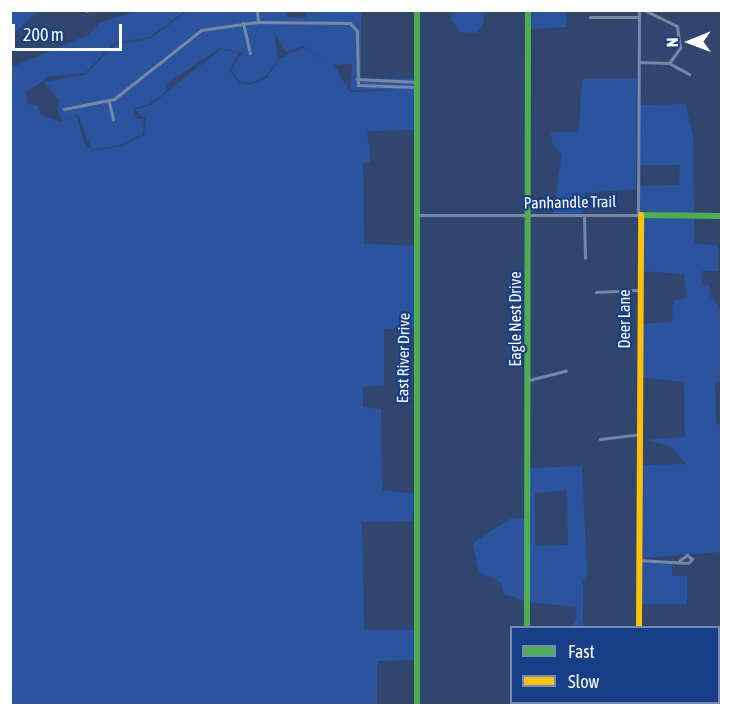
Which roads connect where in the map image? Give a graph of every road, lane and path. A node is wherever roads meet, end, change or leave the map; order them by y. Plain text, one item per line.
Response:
1 (257, 10) edge
2 (417, 10) edge
3 (528, 10) edge
4 (639, 10) edge
5 (644, 10) edge
6 (590, 16) dead end
7 (639, 17) junction
8 (258, 22) junction
9 (243, 23) junction
10 (250, 53) dead end
11 (639, 62) junction
12 (669, 63) junction
13 (689, 74) dead end
14 (418, 84) junction
15 (108, 101) junction
16 (64, 108) dead end
17 (112, 120) dead end
18 (418, 215) junction
19 (638, 215) junction
20 (584, 216) junction
21 (722, 216) edge
22 (528, 217) junction
23 (585, 258) dead end
24 (638, 290) junction
25 (596, 292) dead end
26 (566, 371) dead end
27 (529, 380) junction
28 (638, 434) junction
29 (600, 440) dead end
30 (638, 560) junction
31 (680, 560) dead end
32 (528, 626) edge
33 (639, 626) edge
34 (417, 705) edge

1 - 8 street
2 - 14 street, East River Drive
3 - 22 street, Eagle Nest Drive
4 - 7 street, Deer Lane
5 - 12 street
6 - 7 street
7 - 11 street, Deer Lane
8 - 9 street
8 - 14 street
9 - 10 street
9 - 15 street
11 - 12 street
11 - 19 street, Deer Lane
12 - 13 street
14 - 18 street, East River Drive
15 - 16 street
15 - 17 street
18 - 22 street, Panhandle Trail
18 - 34 street, East River Drive
19 - 20 street, Panhandle Trail
19 - 21 street, Panhandle Trail
19 - 24 street, Deer Lane
20 - 22 street, Panhandle Trail
20 - 23 street
22 - 27 street, Eagle Nest Drive
24 - 25 street
24 - 28 street, Deer Lane
26 - 27 street
27 - 32 street, Eagle Nest Drive
28 - 29 street
28 - 30 street, Deer Lane
30 - 31 street
30 - 33 street, Deer Lane

